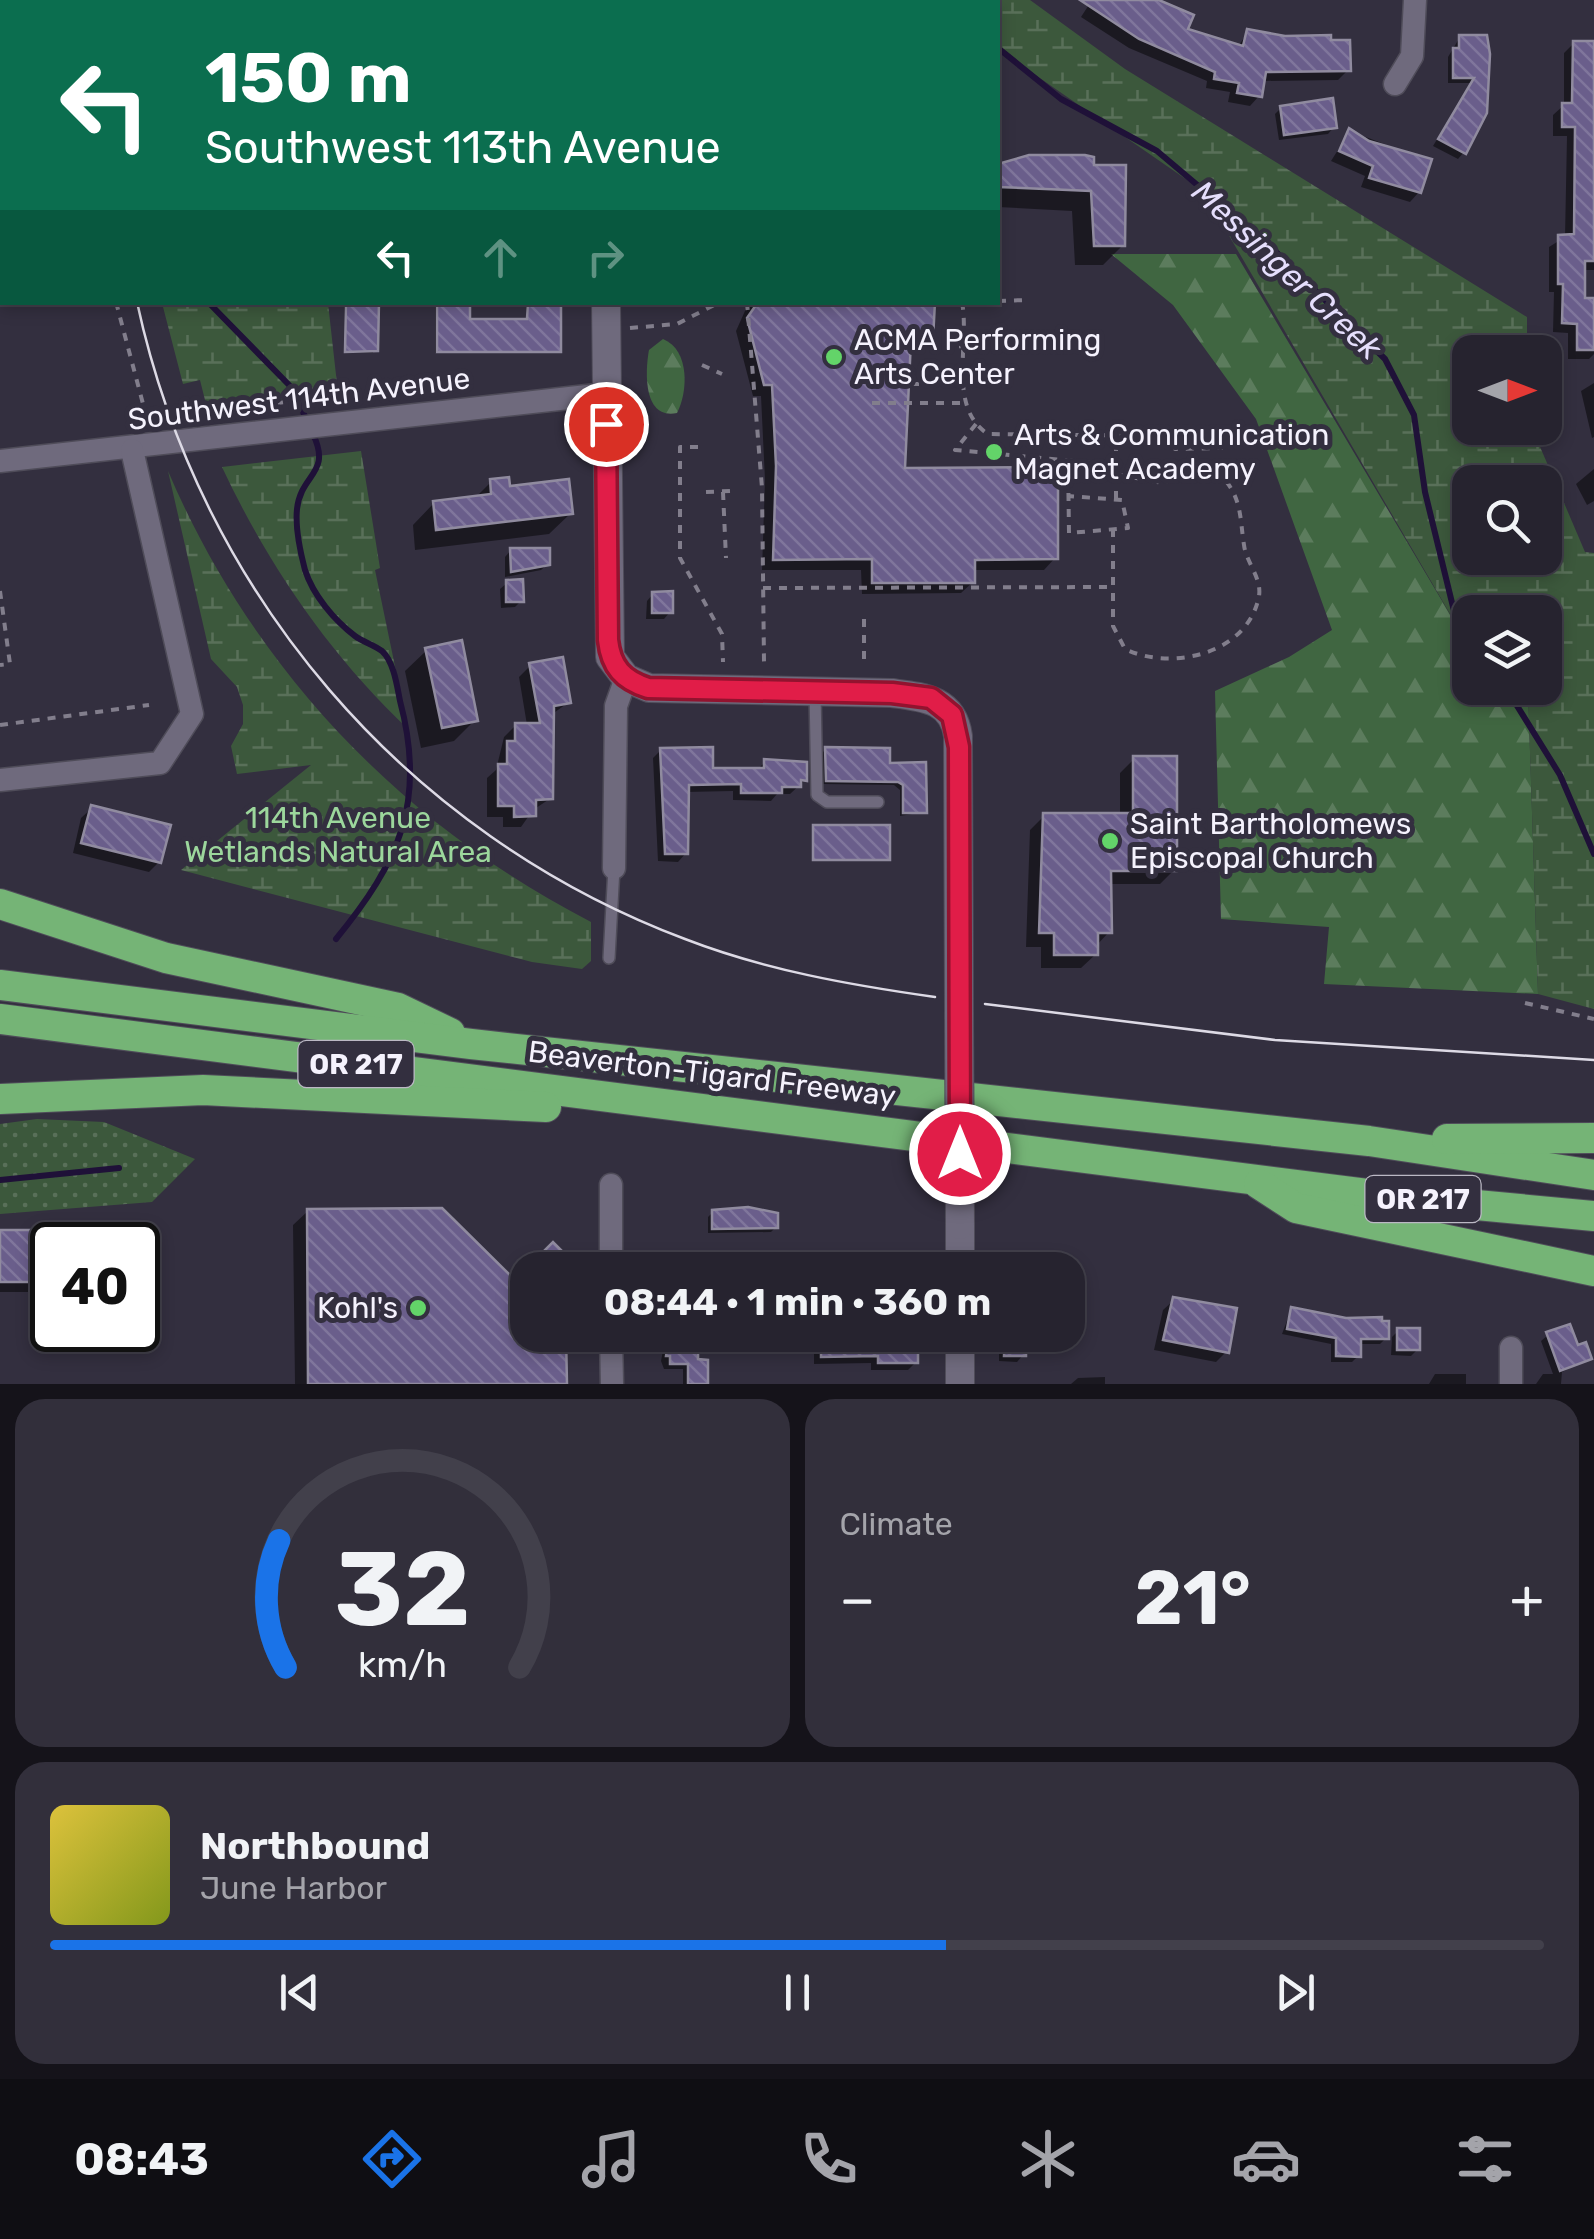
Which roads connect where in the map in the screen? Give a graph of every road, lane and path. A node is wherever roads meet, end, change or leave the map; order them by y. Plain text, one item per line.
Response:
1 (1414, 0) edge
2 (1395, 84) dead end
3 (1026, 300) dead end
4 (1000, 301) edge
5 (117, 305) edge
6 (606, 305) edge
7 (714, 305) edge
8 (747, 305) edge
9 (962, 305) edge
10 (630, 328) dead end
11 (1082, 344) dead end
12 (964, 346) junction
13 (911, 347) dead end
14 (702, 366) dead end
15 (722, 374) dead end
16 (911, 384) dead end
17 (964, 384) junction
18 (605, 394) junction
19 (343, 396) dead end
20 (872, 403) dead end
21 (965, 403) junction
22 (148, 420) junction
23 (976, 424) junction
24 (149, 427) dead end
25 (1116, 436) junction
26 (698, 448) dead end
27 (1223, 448) dead end
28 (132, 450) junction
29 (1068, 461) junction
30 (0, 462) edge
31 (1116, 465) junction
32 (1116, 474) junction
33 (731, 491) dead end
34 (706, 492) dead end
35 (723, 492) junction
36 (1068, 496) junction
37 (1116, 500) junction
38 (1113, 529) junction
39 (726, 558) dead end
40 (1114, 587) junction
41 (764, 588) junction
42 (0, 591) edge
43 (864, 619) dead end
44 (723, 662) dead end
45 (764, 662) dead end
46 (864, 662) dead end
47 (0, 665) edge
48 (626, 678) junction
49 (815, 692) junction
50 (149, 705) dead end
51 (0, 726) edge
52 (0, 780) edge
53 (878, 802) dead end
54 (614, 868) joint
55 (0, 904) edge
56 (610, 958) dead end
57 (0, 985) edge
58 (1525, 1003) dead end
59 (0, 1019) edge
60 (1594, 1019) edge
61 (471, 1044) junction
62 (0, 1099) edge
63 (713, 1109) junction
64 (1594, 1138) edge
65 (1369, 1141) junction
66 (1594, 1174) edge
67 (1252, 1180) junction
68 (611, 1185) dead end
69 (1594, 1216) edge
70 (611, 1252) edge
71 (960, 1252) edge
72 (1594, 1272) edge
73 (1511, 1348) dead end
74 (612, 1352) edge
75 (960, 1352) edge
76 (612, 1384) edge
77 (960, 1384) edge
78 (1512, 1384) edge

1 - 2 street
3 - 4 path
5 - 22 path
6 - 18 street
7 - 10 path
8 - 41 path
9 - 12 path
11 - 12 path
12 - 13 path
12 - 17 path
14 - 15 path
16 - 17 path
17 - 21 path
18 - 28 street, Southwest 114th Avenue
18 - 48 street
19 - 22 path
20 - 21 path
21 - 23 path
22 - 24 path
23 - 25 path
23 - 29 path
25 - 27 path
25 - 31 path
26 - 44 path
28 - 30 street, Southwest 114th Avenue
28 - 52 street
29 - 31 path
29 - 36 path
31 - 32 path
32 - 37 path
32 - 40 path
33 - 35 path
34 - 35 path
35 - 39 path
36 - 37 path
36 - 38 path
37 - 38 path
38 - 40 path
40 - 41 path
41 - 45 path
42 - 47 path
43 - 46 path
48 - 49 street
48 - 54 street
49 - 53 lane
49 - 71 street, bridge
50 - 51 path
54 - 56 lane
55 - 61 highway
57 - 61 highway, Beaverton-Tigard Freeway / OR 217
58 - 60 path
59 - 63 highway, Beaverton-Tigard Freeway / OR 217
61 - 65 highway, Beaverton-Tigard Freeway / OR 217
62 - 63 highway
63 - 67 highway, Beaverton-Tigard Freeway / OR 217
64 - 65 highway
65 - 66 highway, Beaverton-Tigard Freeway / OR 217
67 - 69 highway, Beaverton-Tigard Freeway / OR 217
67 - 72 highway
68 - 70 street
73 - 78 street
74 - 76 street
75 - 77 street

